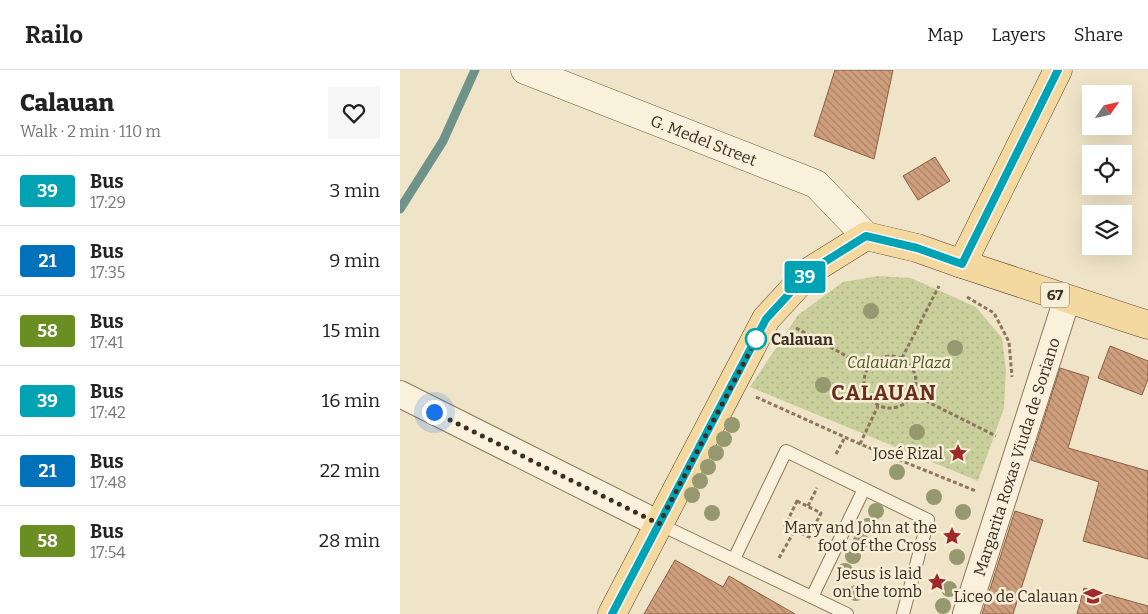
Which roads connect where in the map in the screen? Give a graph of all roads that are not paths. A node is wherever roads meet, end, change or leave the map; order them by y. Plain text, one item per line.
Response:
1 (525, 70) edge
2 (1058, 70) edge
3 (866, 236) junction
4 (962, 264) junction
5 (1067, 299) junction
6 (1148, 325) edge
7 (400, 394) edge
8 (864, 489) junction
9 (659, 524) junction
10 (734, 559) junction
11 (812, 597) junction
12 (612, 614) edge
13 (847, 614) edge
14 (903, 614) edge
15 (966, 614) edge

1 - 3 street, G. Medel Street
2 - 4 main road
3 - 4 main road, 67
3 - 9 main road
4 - 5 main road, 67
5 - 6 main road, 67
5 - 15 street, Margarita Roxas Viuda de Soriano
7 - 9 street
8 - 10 lane
8 - 11 lane
8 - 14 lane
9 - 10 lane
9 - 12 main road
10 - 11 lane
11 - 13 lane

